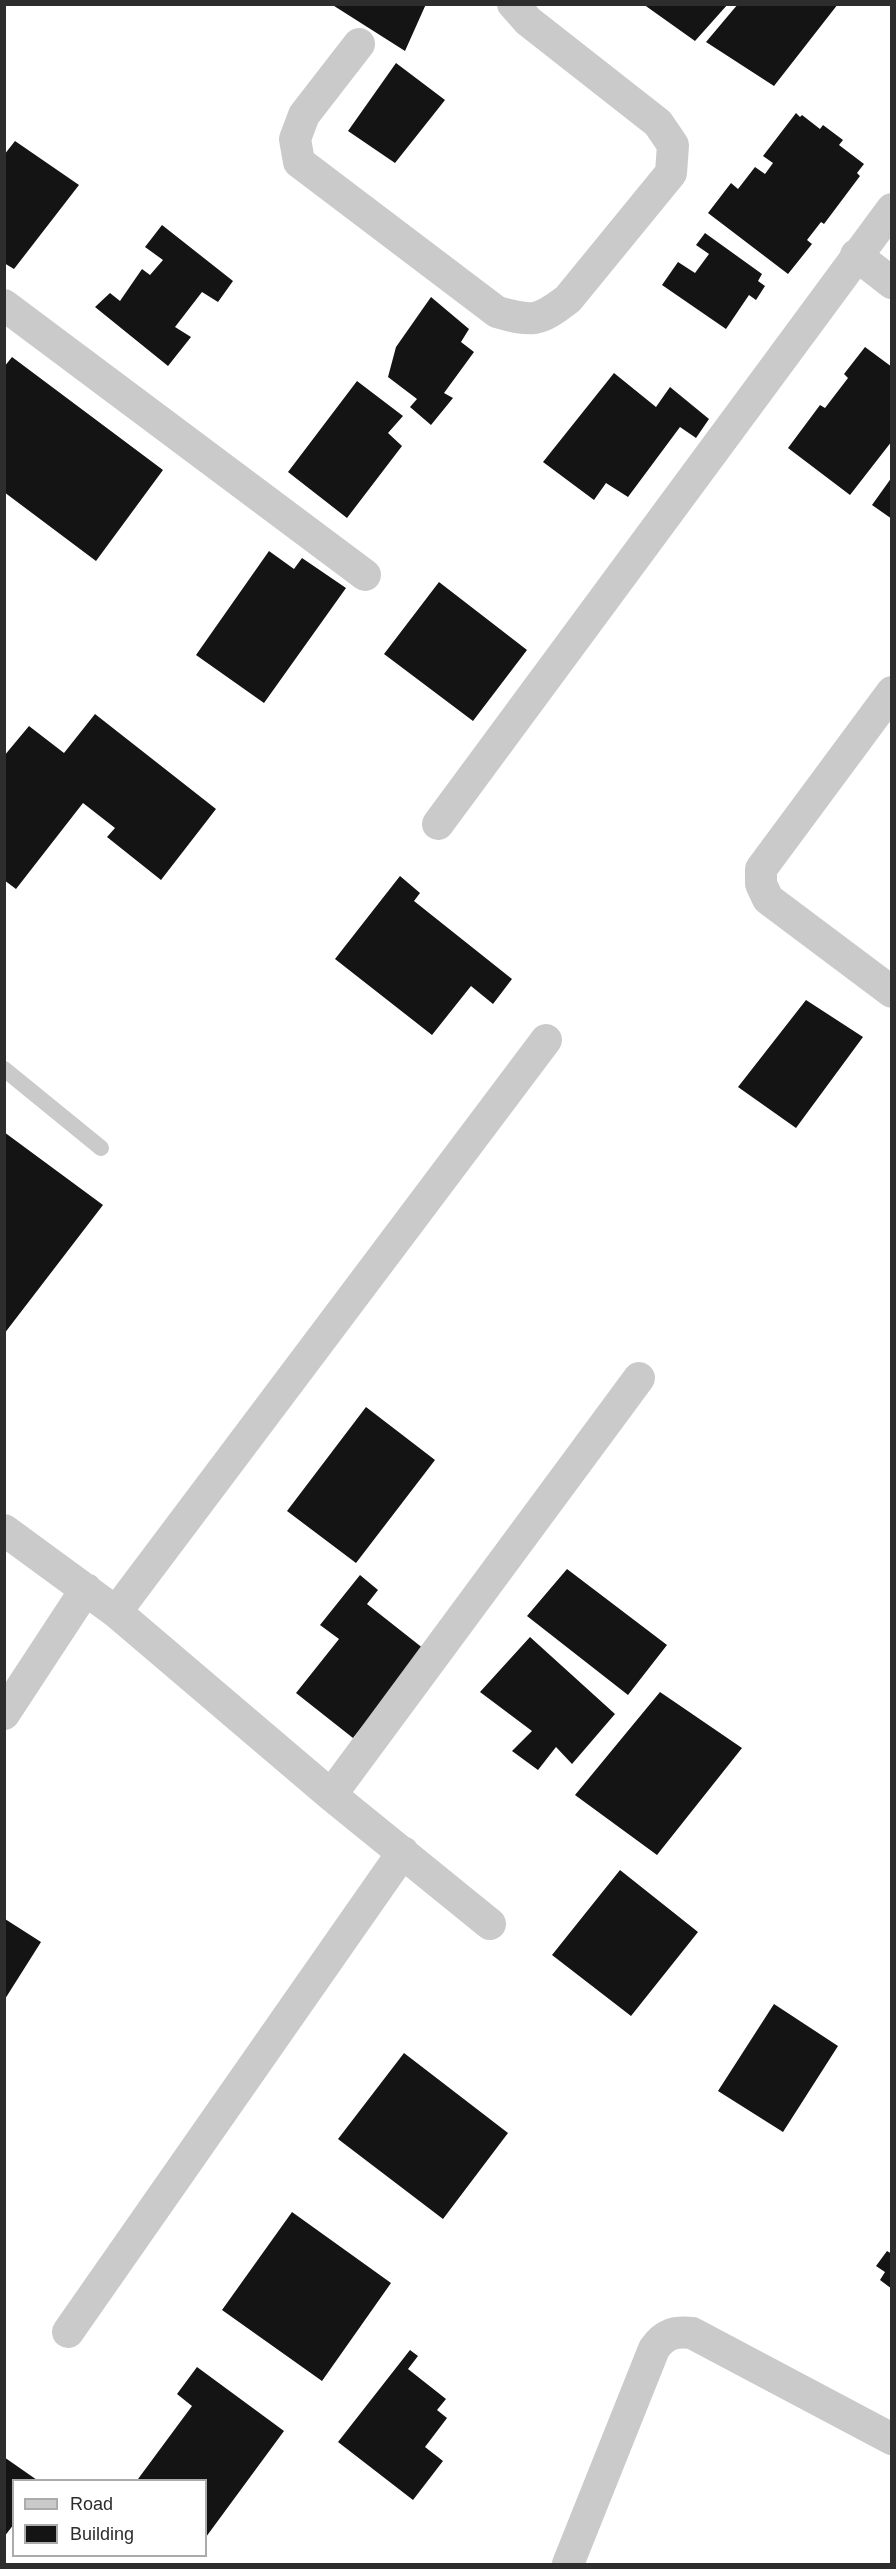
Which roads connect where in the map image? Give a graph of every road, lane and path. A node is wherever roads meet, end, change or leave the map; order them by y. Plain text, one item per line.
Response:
1 (513, 4) edge
2 (358, 44) dead end
3 (891, 209) edge
4 (856, 255) junction
5 (891, 283) edge
6 (4, 305) edge
7 (365, 575) dead end
8 (891, 692) edge
9 (438, 824) dead end
10 (891, 992) edge
11 (546, 1040) dead end
12 (4, 1069) edge
13 (101, 1148) dead end
14 (639, 1378) dead end
15 (4, 1530) edge
16 (86, 1589) junction
17 (116, 1612) junction
18 (4, 1714) edge
19 (331, 1795) junction
20 (403, 1852) junction
21 (490, 1924) dead end
22 (68, 2332) dead end
23 (891, 2439) edge
24 (567, 2565) edge

1 - 2 street
3 - 4 street
4 - 5 street
4 - 9 street
6 - 7 street
8 - 10 street
11 - 17 street
12 - 13 lane
14 - 19 street
15 - 16 street
16 - 17 street
16 - 18 street
17 - 19 street
19 - 20 street
20 - 21 street
20 - 22 street
23 - 24 street

